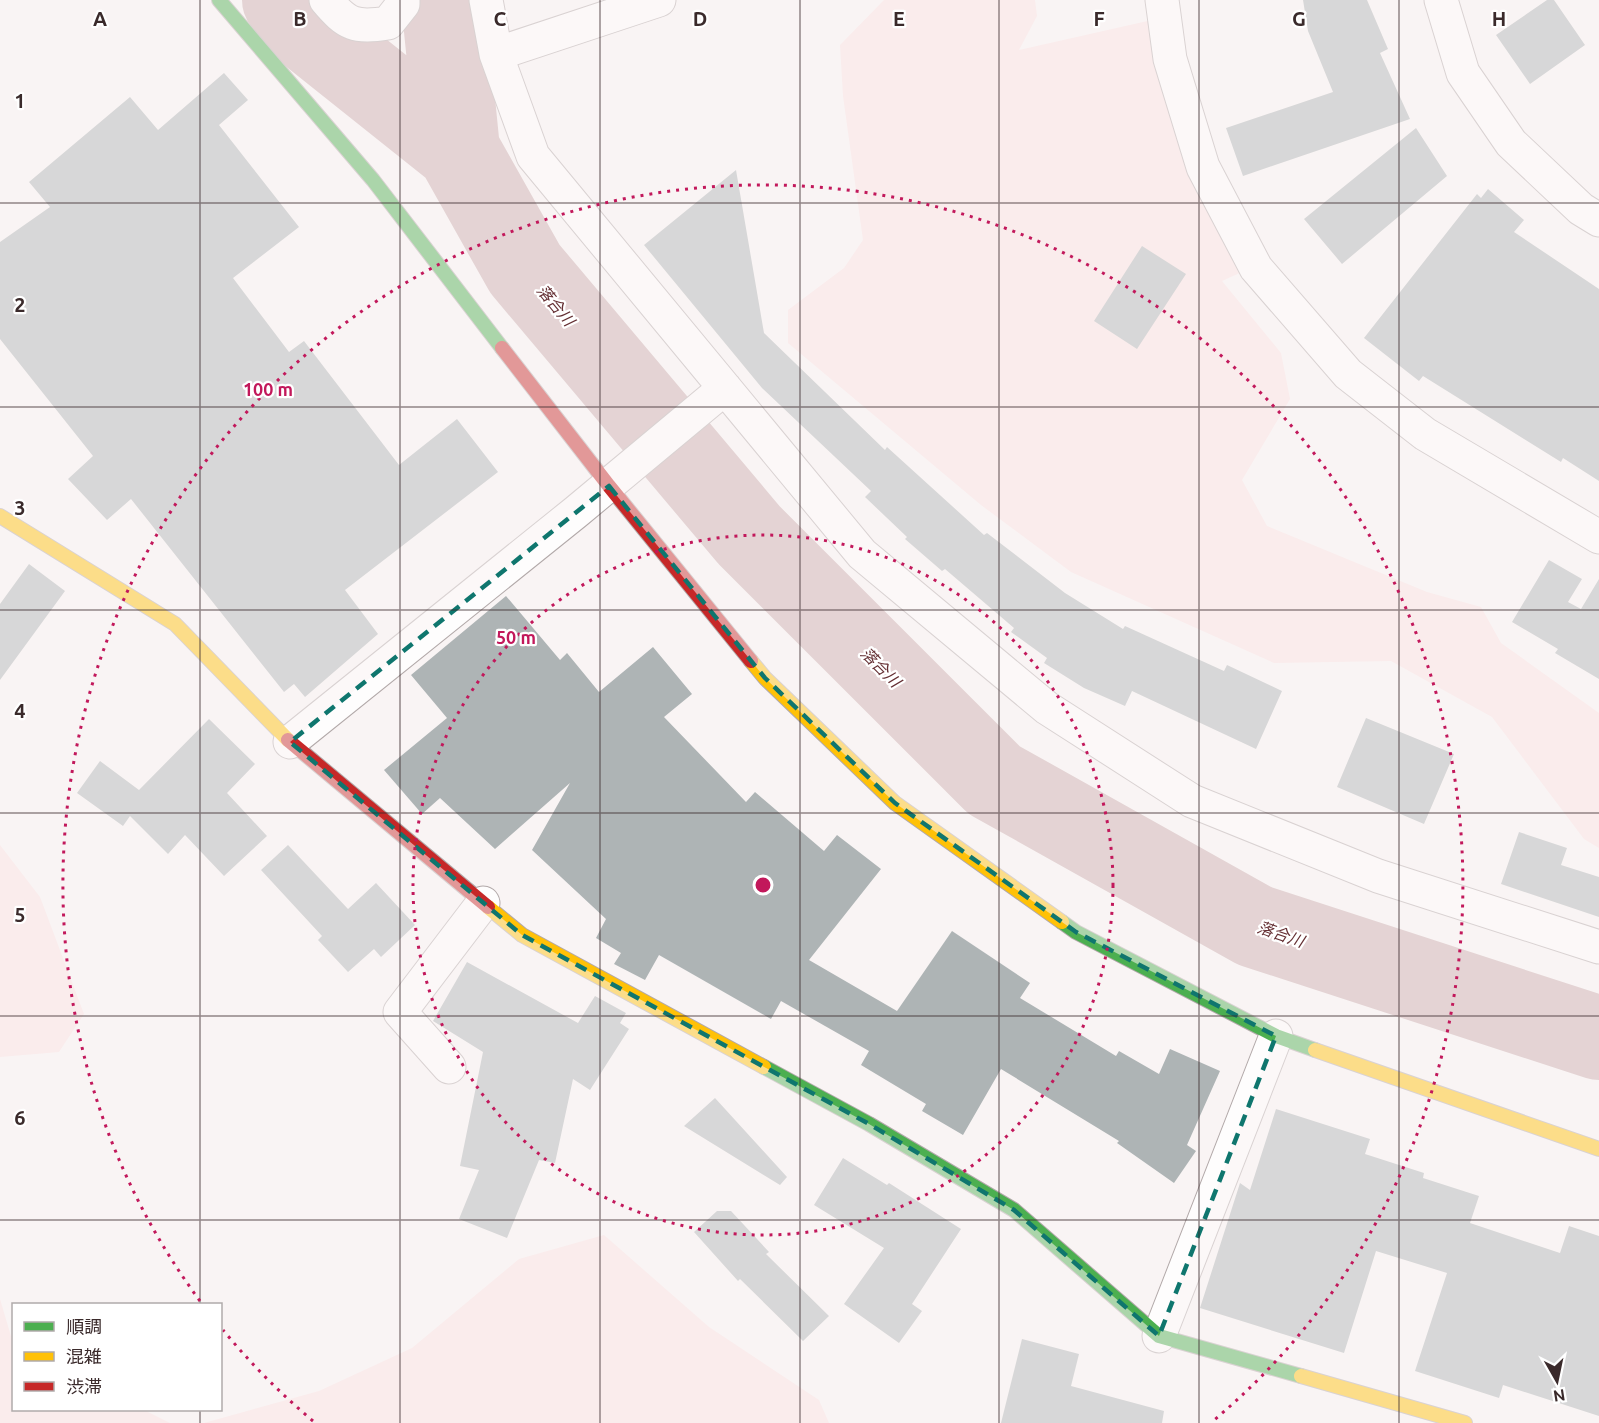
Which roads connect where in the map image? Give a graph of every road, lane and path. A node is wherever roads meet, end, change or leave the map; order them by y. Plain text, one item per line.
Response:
1 (219, 0) edge
2 (326, 0) edge
3 (403, 0) edge
4 (486, 0) edge
5 (659, 0) edge
6 (1162, 0) edge
7 (1441, 0) edge
8 (496, 54) junction
9 (1599, 220) edge
10 (714, 396) junction
11 (609, 486) junction
12 (0, 516) edge
13 (1599, 537) edge
14 (290, 742) junction
15 (483, 903) junction
16 (1599, 947) edge
17 (1276, 1036) junction
18 (449, 1067) dead end
19 (1599, 1149) edge
20 (1159, 1336) junction
21 (1465, 1423) edge

1 - 11 street
2 - 3 street
4 - 8 street
5 - 8 street
6 - 13 street
7 - 9 street
8 - 10 street
10 - 11 street
10 - 16 street
11 - 14 street
11 - 17 street
12 - 14 street
14 - 15 street
15 - 18 street
15 - 20 street
17 - 19 street
17 - 20 street
20 - 21 street

